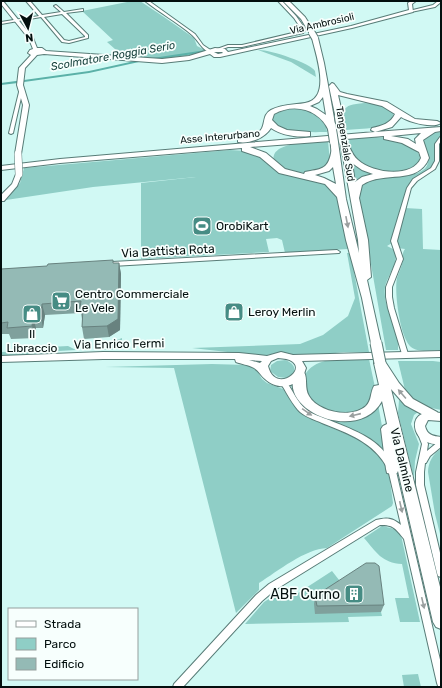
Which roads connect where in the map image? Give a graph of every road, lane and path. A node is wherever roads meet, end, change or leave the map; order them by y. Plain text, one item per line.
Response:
1 (1, 1) edge
2 (28, 1) edge
3 (147, 1) edge
4 (280, 1) edge
5 (288, 1) edge
6 (414, 1) edge
7 (440, 1) edge
8 (56, 6) dead end
9 (82, 10) dead end
10 (410, 11) junction
11 (63, 13) junction
12 (41, 16) junction
13 (17, 20) junction
14 (1, 23) edge
15 (316, 35) junction
16 (218, 51) junction
17 (35, 52) junction
18 (332, 85) junction
19 (324, 87) junction
20 (21, 89) junction
21 (368, 101) junction
22 (295, 106) junction
23 (399, 114) junction
24 (338, 117) junction
25 (267, 120) junction
26 (441, 124) edge
27 (441, 129) edge
28 (329, 132) junction
29 (11, 133) dead end
30 (373, 133) junction
31 (441, 138) edge
32 (296, 141) junction
33 (339, 142) junction
34 (231, 145) junction
35 (423, 151) junction
36 (270, 160) junction
37 (1, 164) edge
38 (1, 168) edge
39 (385, 174) junction
40 (300, 175) junction
41 (342, 199) junction
42 (1, 200) edge
43 (356, 207) junction
44 (336, 252) dead end
45 (106, 264) edge
46 (368, 298) junction
47 (405, 354) junction
48 (441, 354) edge
49 (218, 357) junction
50 (293, 358) junction
51 (322, 358) junction
52 (1, 359) edge
53 (268, 359) junction
54 (21, 360) junction
55 (441, 360) edge
56 (380, 362) junction
57 (1, 364) edge
58 (263, 370) junction
59 (300, 373) junction
60 (283, 382) junction
61 (378, 389) junction
62 (437, 416) edge
63 (420, 432) junction
64 (441, 442) edge
65 (422, 464) junction
66 (392, 469) junction
67 (411, 551) junction
68 (441, 573) edge
69 (441, 622) edge
70 (441, 683) edge
71 (177, 687) edge

1 - 13 street
2 - 12 street
3 - 16 street
4 - 16 street
5 - 15 highway, Tangenziale Sud
6 - 10 street
7 - 10 street
8 - 11 street
9 - 11 street
10 - 16 street, Via Ambrosioli
11 - 12 street
11 - 12 street
12 - 13 street
13 - 14 street
13 - 17 street
15 - 18 highway, Tangenziale Sud
15 - 19 highway, Tangenziale Sud
16 - 17 street, Via Ambrosioli
17 - 20 street
18 - 21 highway
18 - 24 highway, Tangenziale Sud
19 - 22 highway
19 - 28 highway, Tangenziale Sud
20 - 29 street
20 - 42 street, bridge
21 - 23 highway
21 - 24 highway
22 - 25 highway
22 - 28 highway
23 - 26 highway
23 - 30 highway
24 - 33 highway, Tangenziale Sud, bridge
25 - 28 highway
25 - 34 highway
26 - 30 highway, Asse Interurbano
27 - 30 highway, Asse Interurbano
27 - 35 highway
28 - 30 highway, Asse Interurbano
28 - 33 highway, Tangenziale Sud, bridge
28 - 34 highway, Asse Interurbano
30 - 32 highway, Asse Interurbano
30 - 35 highway
31 - 47 street
32 - 34 highway, Asse Interurbano
32 - 36 highway
33 - 39 highway
33 - 40 highway
33 - 41 highway, Tangenziale Sud
33 - 43 highway, Tangenziale Sud
34 - 36 highway
34 - 37 highway, Asse Interurbano
34 - 38 highway, Asse Interurbano
35 - 39 highway
36 - 40 highway
39 - 43 highway
40 - 41 highway
41 -> 46 highway, Tangenziale Sud
43 - 46 highway, Tangenziale Sud
44 - 45 street, Via Battista Rota
46 - 56 highway, Via Dalmine, bridge
47 - 48 street, Via Enrico Fermi
47 - 51 street, Via Enrico Fermi
47 - 55 street
49 - 53 street, Via Enrico Fermi
49 - 54 street, Via Enrico Fermi
49 - 58 street, Via Enrico Fermi
50 - 51 street, Via Enrico Fermi
50 - 53 street, Via Enrico Fermi
50 - 59 street
51 - 59 street
52 - 54 street, Via Enrico Fermi
53 - 58 street
54 - 57 street, Via Enrico Fermi
56 - 61 highway
62 -> 56 highway
56 - 69 highway, Via Dalmine
58 - 60 street, Via Enrico Fermi
59 - 60 street
61 -> 59 highway
60 -> 66 street
61 - 66 highway
62 - 63 street
63 - 64 street
63 - 65 street
64 - 65 street
65 - 68 street
66 -> 67 street
67 -> 70 street
67 - 71 street

